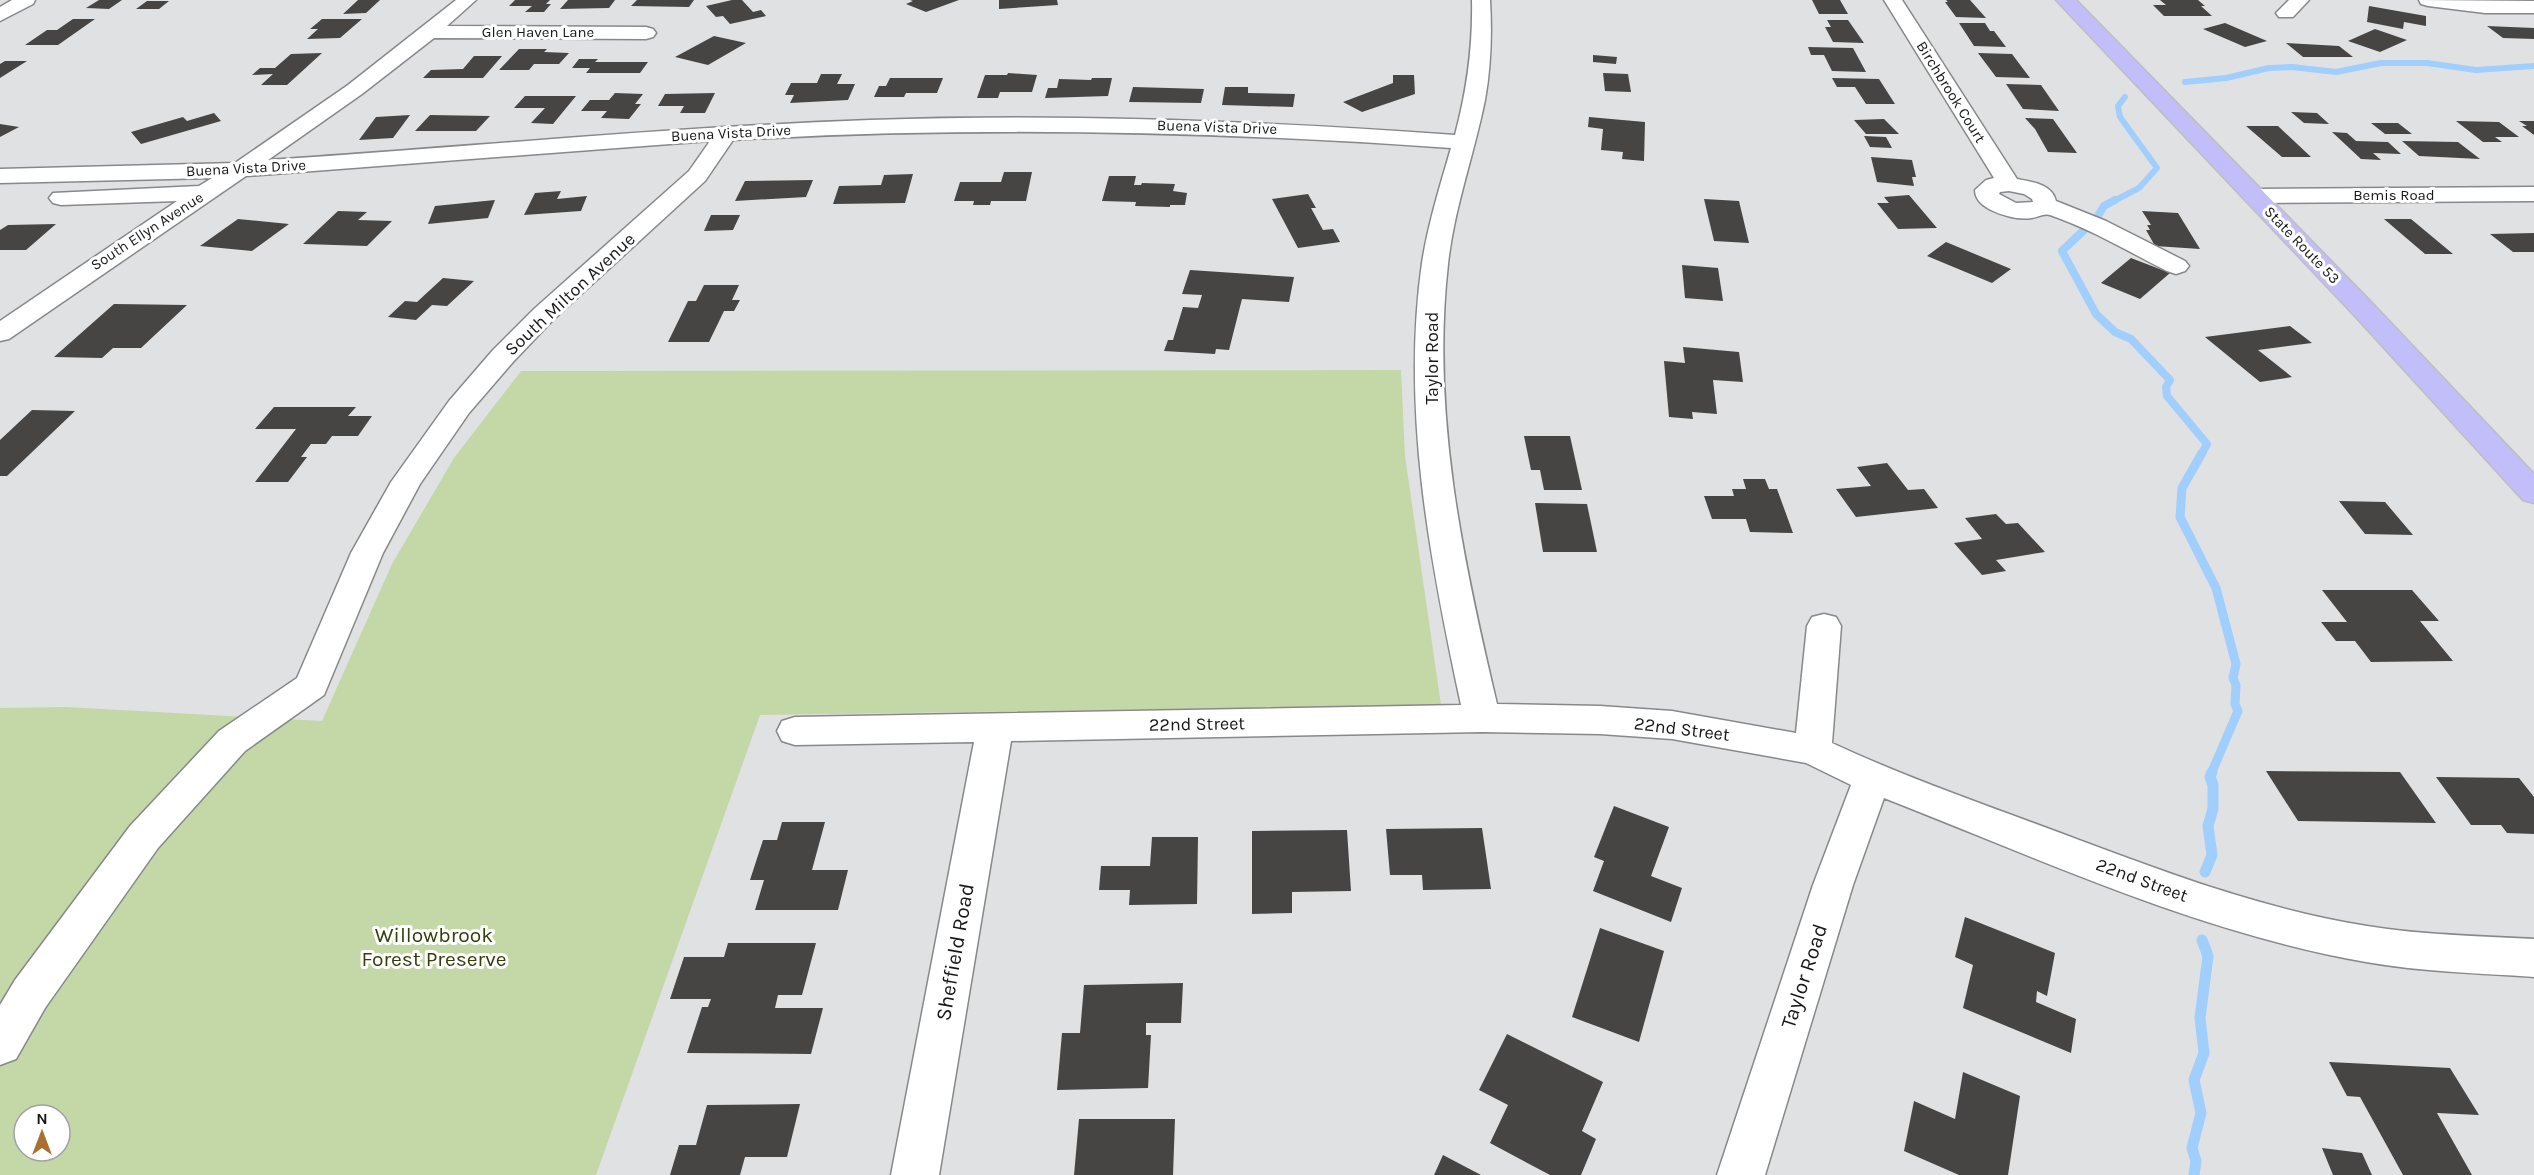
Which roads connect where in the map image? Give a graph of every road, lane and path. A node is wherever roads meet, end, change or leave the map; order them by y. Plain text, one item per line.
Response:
1 (26, 0) edge
2 (467, 0) edge
3 (1481, 0) edge
4 (1893, 0) edge
5 (2066, 0) edge
6 (2300, 0) edge
7 (2428, 0) edge
8 (2534, 7) edge
9 (2286, 13) dead end
10 (0, 15) edge
11 (430, 32) junction
12 (646, 33) dead end
13 (720, 143) junction
14 (1460, 152) junction
15 (238, 170) junction
16 (0, 177) edge
17 (204, 193) junction
18 (2534, 194) edge
19 (2255, 196) junction
20 (39, 198) dead end
21 (2176, 267) dead end
22 (0, 333) edge
23 (2534, 493) edge
24 (1824, 626) dead end
25 (1482, 718) junction
26 (995, 728) junction
27 (795, 731) dead end
28 (1813, 750) junction
29 (1872, 778) junction
30 (2534, 958) edge
31 (0, 1045) edge
32 (915, 1175) edge
33 (1741, 1175) edge

1 - 10 street
2 - 11 street, South Ellyn Avenue
3 - 14 street, Taylor Road
4 - 21 street, Birchbrook Court
5 - 19 main road, State Route 53
6 - 9 street
7 - 8 street
11 - 12 street, Glen Haven Lane
11 - 15 street, South Ellyn Avenue
13 - 14 street, Buena Vista Drive
13 - 15 street, Buena Vista Drive
13 - 17 street, Buena Vista Drive
13 - 31 street, South Milton Avenue
14 - 25 street, Taylor Road
15 - 16 street, Buena Vista Drive
15 - 17 street, South Ellyn Avenue
17 - 20 street, Buena Vista Drive
17 - 22 street, South Ellyn Avenue
18 - 19 street, Bemis Road
19 - 23 main road, State Route 53
24 - 28 street
25 - 26 street, 22nd Street
25 - 28 street, 22nd Street
26 - 27 street, 22nd Street
26 - 32 street, Sheffield Road
28 - 29 street, 22nd Street
29 - 30 street, 22nd Street
29 - 33 street, Taylor Road

